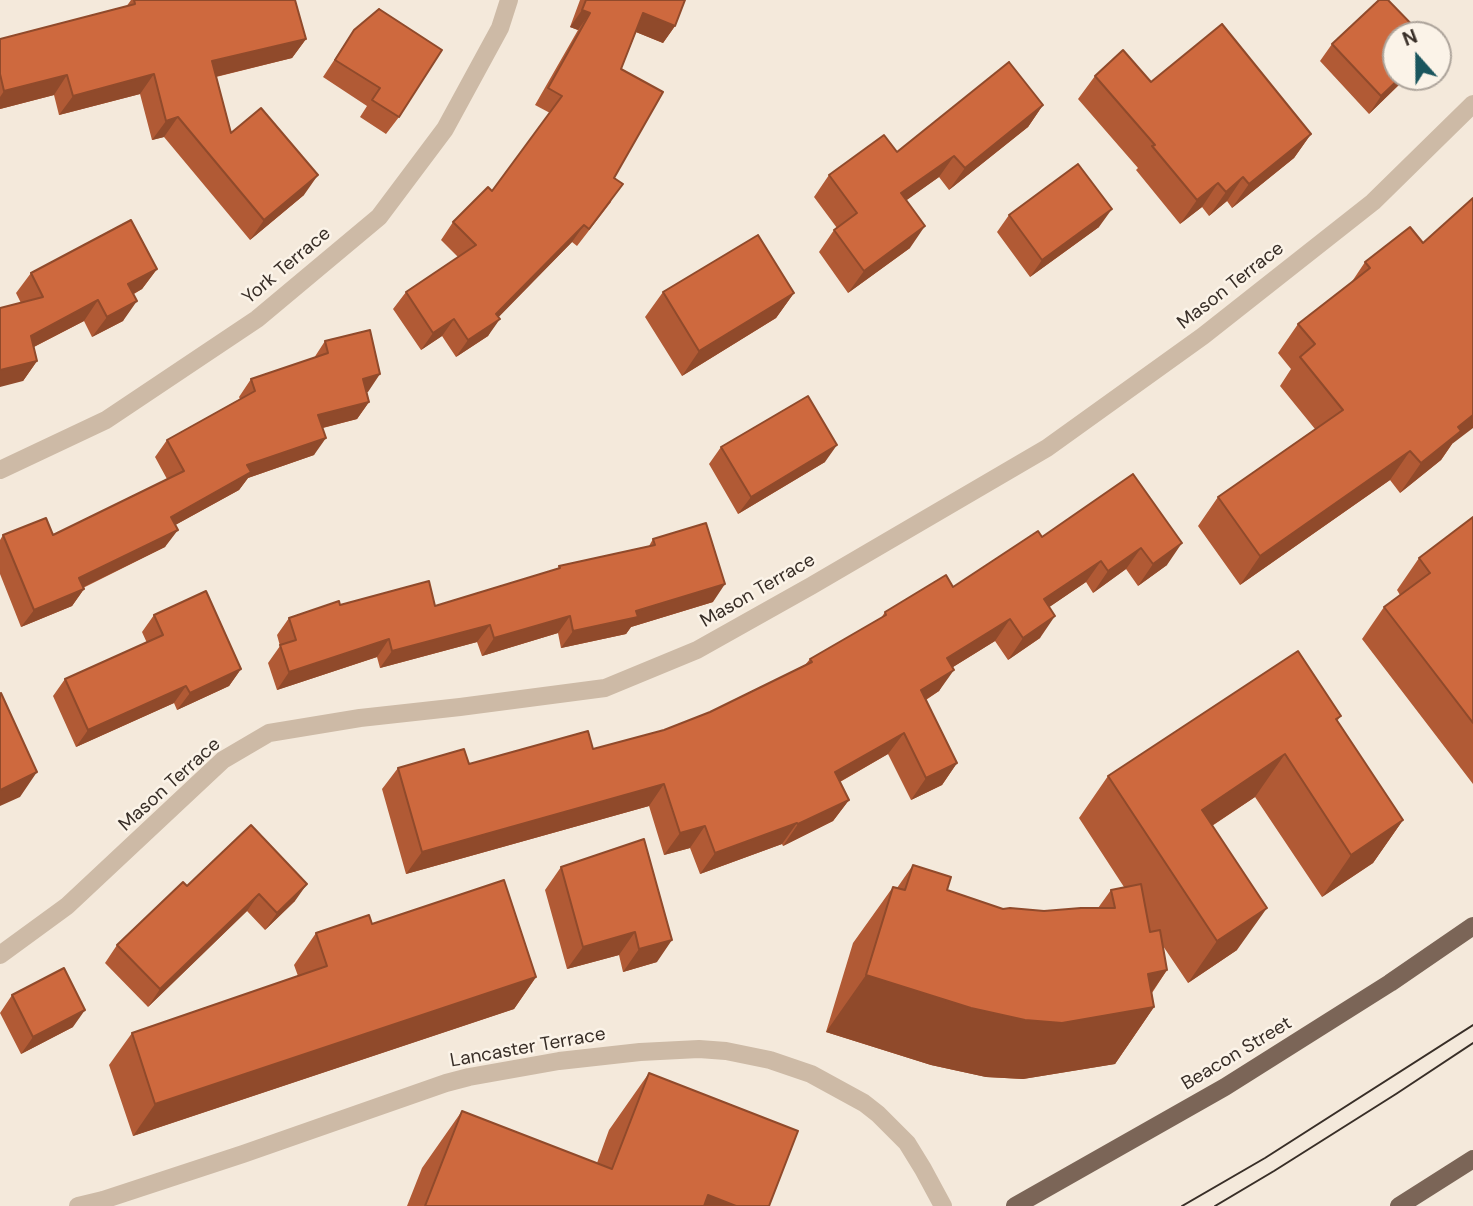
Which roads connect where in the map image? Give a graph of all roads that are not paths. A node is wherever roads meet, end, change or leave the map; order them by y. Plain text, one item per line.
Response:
1 (509, 0) edge
2 (1473, 104) edge
3 (0, 470) edge
4 (1473, 926) edge
5 (0, 955) edge
6 (1473, 1159) edge
7 (78, 1206) edge
8 (943, 1206) edge
9 (1015, 1206) edge
10 (1399, 1206) edge

1 - 3 street, York Terrace
2 - 5 street, Mason Terrace
4 - 9 main road, Beacon Street
6 - 10 main road
7 - 8 street, Lancaster Terrace

